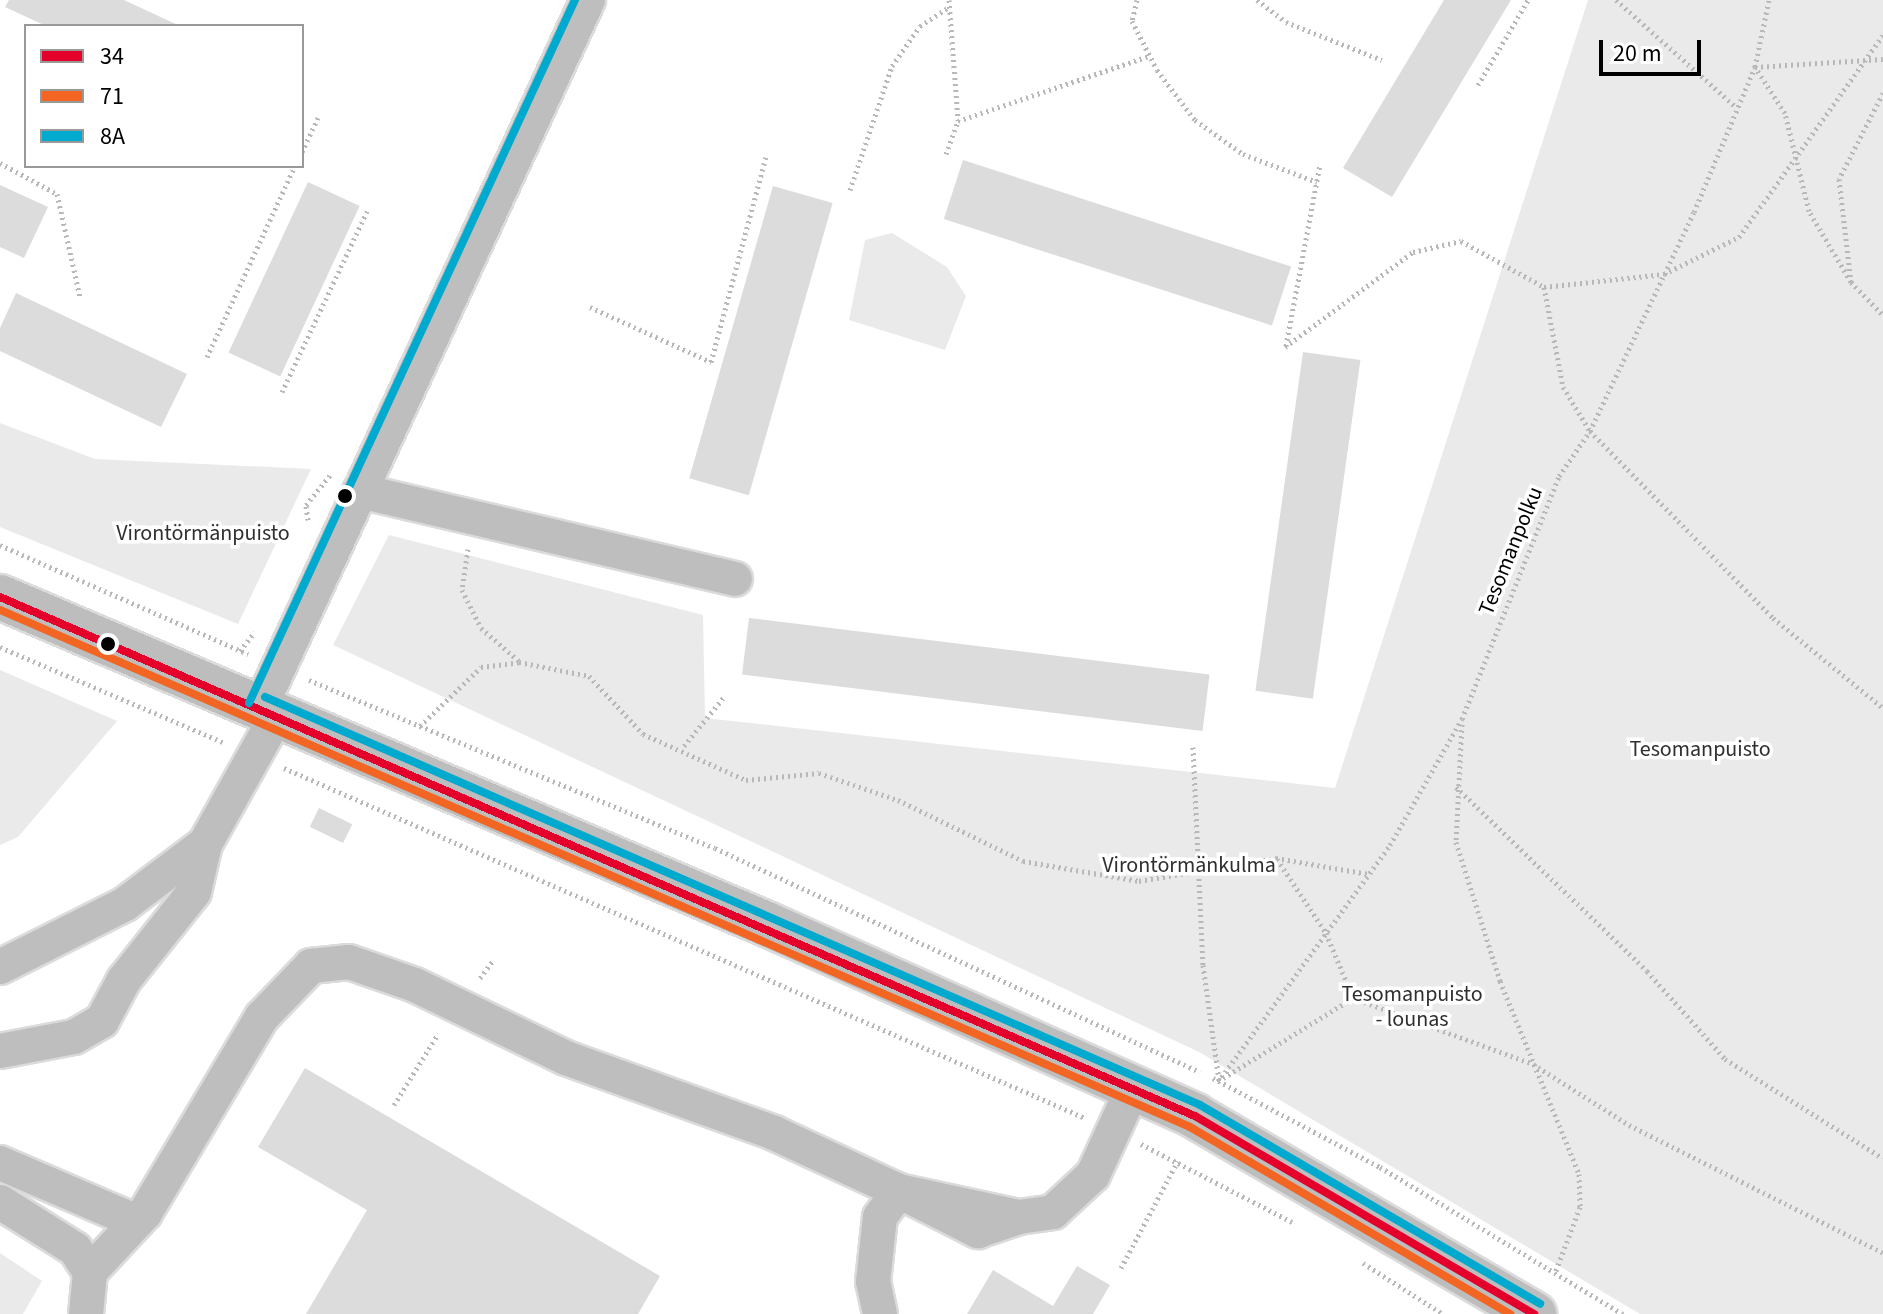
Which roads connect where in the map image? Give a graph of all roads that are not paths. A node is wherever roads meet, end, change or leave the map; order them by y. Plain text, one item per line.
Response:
1 (588, 0) edge
2 (360, 491) junction
3 (735, 579) dead end
4 (0, 597) edge
5 (268, 711) junction
6 (205, 844) junction
7 (0, 967) edge
8 (0, 1051) edge
9 (1133, 1088) junction
10 (0, 1163) edge
11 (899, 1191) junction
12 (0, 1202) edge
13 (137, 1222) junction
14 (90, 1272) junction
15 (86, 1314) edge
16 (880, 1314) edge
17 (1534, 1314) edge

1 - 2 street
2 - 3 street
2 - 5 street
4 - 5 main road
5 - 6 street
5 - 9 main road
6 - 7 street
6 - 8 street
9 - 11 street
9 - 17 main road
10 - 13 street
11 - 13 street
11 - 16 street
12 - 14 street
13 - 14 street
14 - 15 street

